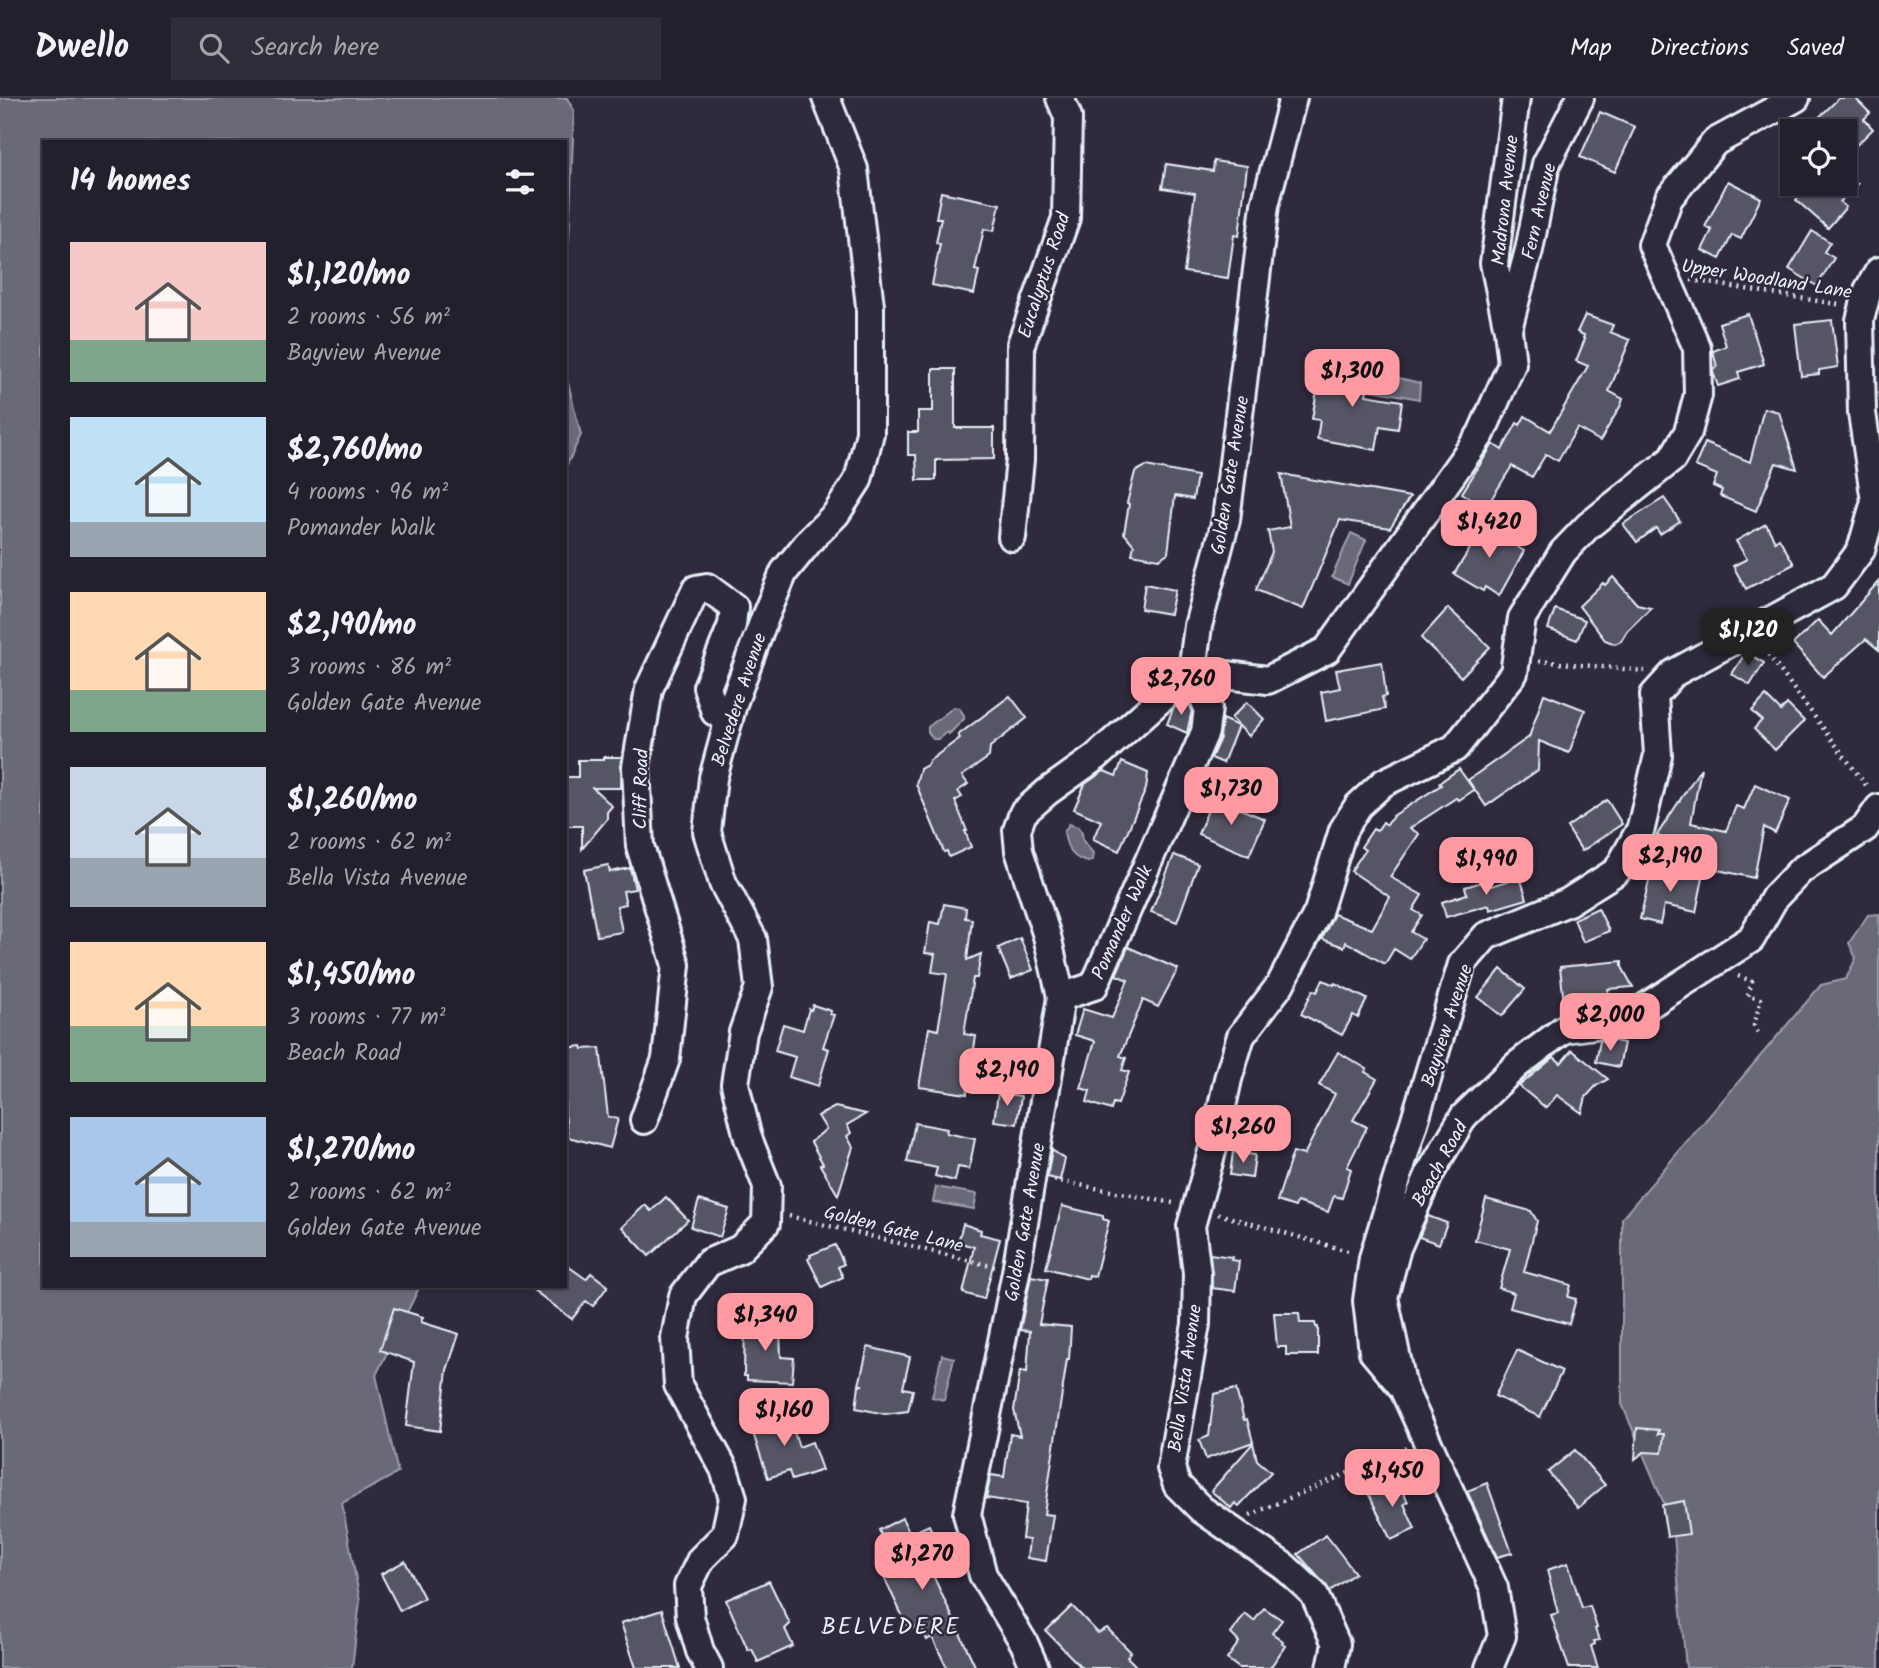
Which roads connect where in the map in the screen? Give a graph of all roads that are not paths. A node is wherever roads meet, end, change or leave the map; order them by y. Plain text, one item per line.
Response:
1 (827, 98) edge
2 (1060, 98) edge
3 (1293, 98) edge
4 (1516, 98) edge
5 (1580, 98) edge
6 (1796, 98) edge
7 (1879, 271) edge
8 (1508, 330) junction
9 (1012, 537) dead end
10 (1192, 671) junction
11 (729, 720) junction
12 (1875, 800) edge
13 (1060, 997) junction
14 (644, 1120) dead end
15 (1403, 1388) junction
16 (709, 1668) edge
17 (1035, 1668) edge
18 (1331, 1668) edge
19 (1489, 1668) edge

1 - 11 street, Belvedere Avenue
2 - 9 street, Eucalyptus Road
3 - 10 street, Golden Gate Avenue
4 - 8 street, Madrona Avenue
5 - 8 street, Fern Avenue
6 - 18 street, Bella Vista Avenue
7 - 15 street, Bayview Avenue
8 - 10 street, Madrona Avenue
10 - 13 street, Pomander Walk
10 - 13 street, Golden Gate Avenue
11 - 14 street, Cliff Road
11 - 16 street, Belvedere Avenue
12 - 15 street, Beach Road
13 - 17 street, Golden Gate Avenue
15 - 19 street, Beach Road

